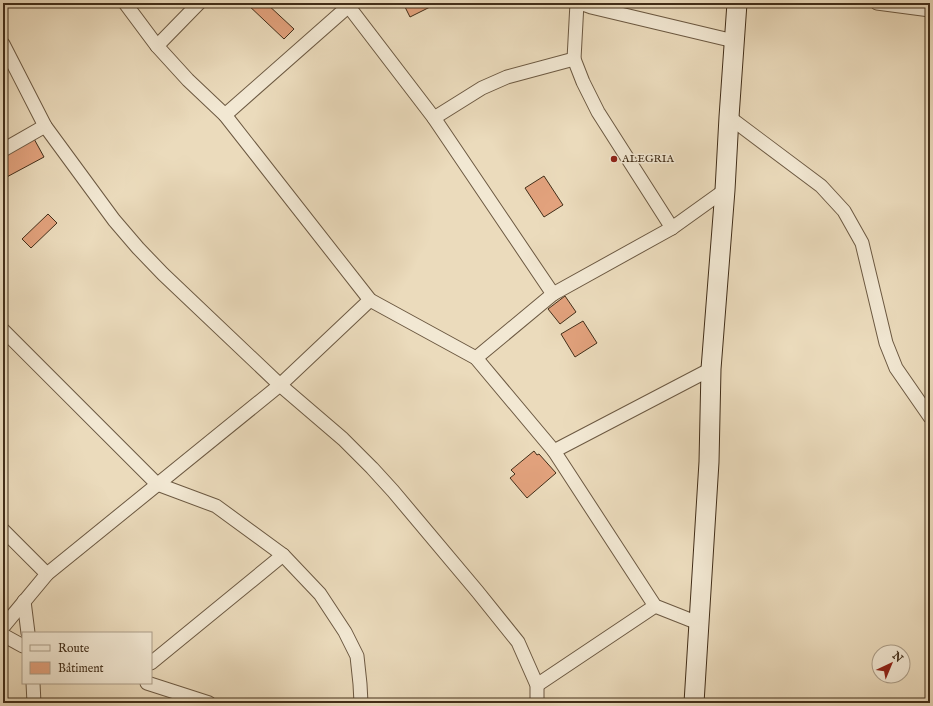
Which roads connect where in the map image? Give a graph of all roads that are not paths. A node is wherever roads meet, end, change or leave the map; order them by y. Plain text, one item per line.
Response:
1 (125, 3) edge
2 (199, 3) edge
3 (578, 3) edge
4 (737, 3) edge
5 (877, 3) edge
6 (349, 4) edge
7 (930, 10) edge
8 (734, 41) junction
9 (3, 44) edge
10 (157, 46) junction
11 (574, 59) junction
12 (225, 114) junction
13 (729, 117) junction
14 (434, 118) junction
15 (45, 126) junction
16 (3, 150) edge
17 (725, 190) junction
18 (672, 228) junction
19 (553, 294) junction
20 (370, 300) junction
21 (3, 330) edge
22 (476, 358) junction
23 (711, 369) junction
24 (280, 385) junction
25 (930, 417) edge
26 (554, 451) junction
27 (157, 484) junction
28 (3, 530) edge
29 (283, 555) junction
30 (47, 574) junction
31 (24, 601) junction
32 (655, 606) junction
33 (698, 623) junction
34 (3, 626) edge
35 (28, 632) edge
36 (3, 635) edge
37 (22, 645) edge
38 (152, 662) edge
39 (33, 684) edge
40 (150, 684) edge
41 (537, 685) junction
42 (34, 703) edge
43 (209, 703) edge
44 (361, 703) edge
45 (537, 703) edge
46 (694, 703) edge

1 - 10 street
2 - 10 street
3 - 8 street
3 - 11 street
4 - 8 main road
5 - 7 street
6 - 12 street
6 - 14 street
8 - 13 main road
9 - 15 street
10 - 12 street
11 - 14 street
11 - 18 street
12 - 20 street
13 - 17 main road
13 - 25 street
14 - 19 street
15 - 16 street
15 - 24 street
17 - 18 street
17 - 23 main road
18 - 19 street
19 - 22 street
20 - 22 street
20 - 24 street
21 - 27 street
22 - 26 street
23 - 26 street
23 - 33 main road
24 - 27 street
24 - 41 street
26 - 32 street
27 - 29 street
27 - 30 street
28 - 30 street
29 - 38 street
29 - 44 street
30 - 31 street
31 - 34 street
31 - 35 street
32 - 33 street
32 - 41 street
33 - 46 main road
36 - 37 street
39 - 42 street
40 - 43 street
41 - 45 street

